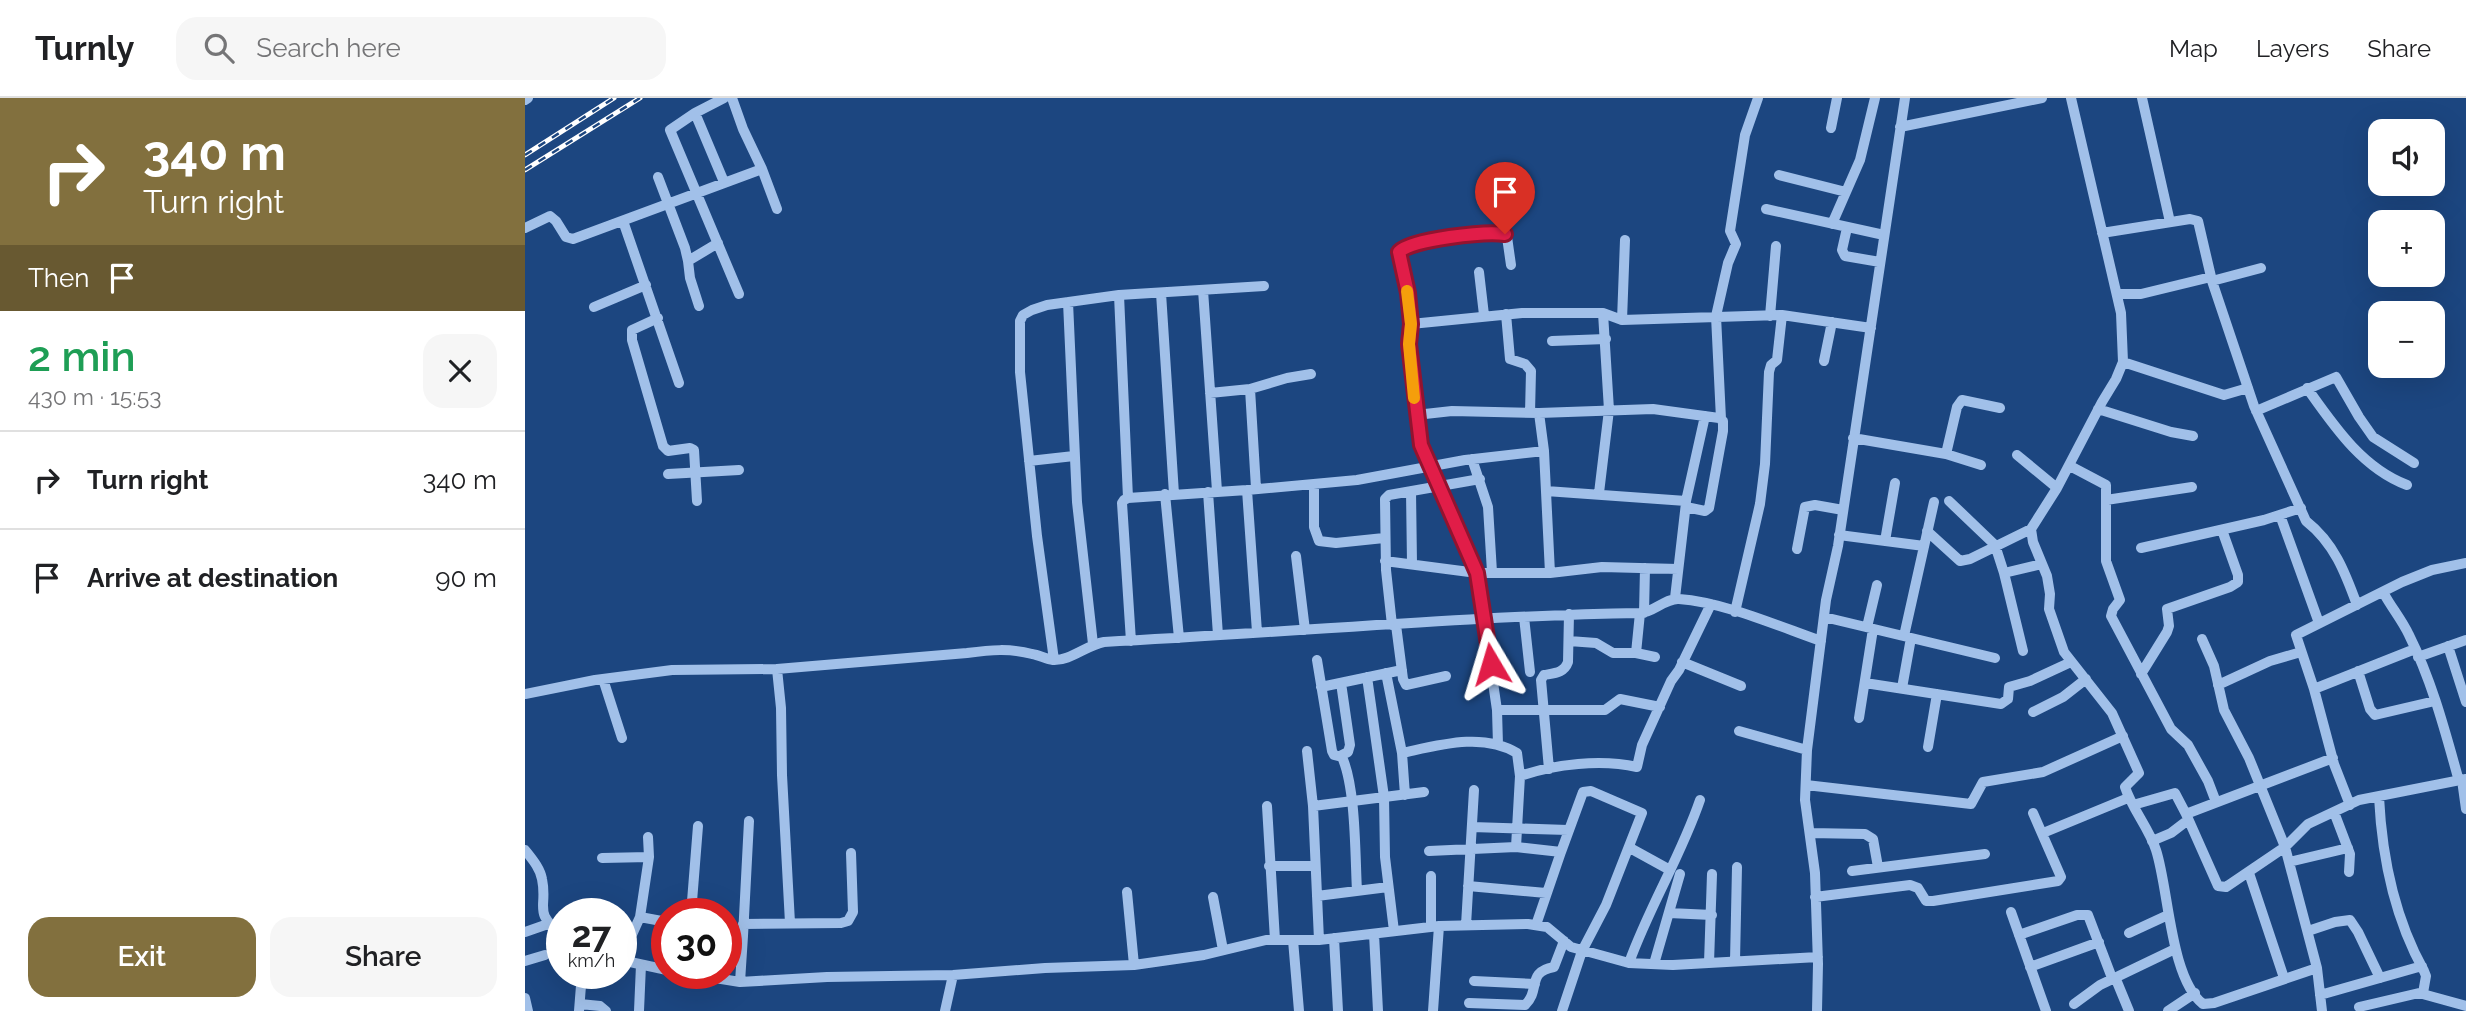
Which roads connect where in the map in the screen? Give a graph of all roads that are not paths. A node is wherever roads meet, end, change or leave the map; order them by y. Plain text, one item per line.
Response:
1 (724, 98) edge
2 (732, 98) edge
3 (1758, 98) edge
4 (1837, 98) edge
5 (1875, 98) edge
6 (1905, 98) edge
7 (2042, 98) edge
8 (2071, 98) edge
9 (2141, 98) edge
10 (695, 113) junction
11 (1900, 127) junction
12 (1831, 128) dead end
13 (762, 169) junction
14 (1779, 174) dead end
15 (658, 177) dead end
16 (725, 182) junction
17 (697, 191) junction
18 (1846, 192) junction
19 (669, 203) junction
20 (777, 209) dead end
21 (1766, 209) dead end
22 (623, 221) junction
23 (2170, 222) junction
24 (1832, 224) junction
25 (525, 228) edge
26 (1847, 228) junction
27 (2102, 233) junction
28 (1884, 235) junction
29 (1625, 240) dead end
30 (718, 243) junction
31 (1776, 246) dead end
32 (688, 261) junction
33 (1880, 262) junction
34 (1511, 265) dead end
35 (2261, 268) dead end
36 (1479, 272) dead end
37 (2211, 279) junction
38 (646, 285) junction
39 (1264, 286) dead end
40 (1203, 290) junction
41 (1161, 293) junction
42 (739, 294) dead end
43 (2117, 294) junction
44 (1119, 295) junction
45 (1069, 302) junction
46 (699, 306) dead end
47 (594, 307) dead end
48 (1603, 313) junction
49 (1506, 314) junction
50 (1484, 315) junction
51 (1716, 316) junction
52 (1770, 316) junction
53 (1782, 316) junction
54 (658, 318) junction
55 (1622, 320) junction
56 (1832, 322) junction
57 (1411, 324) junction
58 (1871, 328) junction
59 (1606, 339) junction
60 (1552, 341) dead end
61 (1824, 361) dead end
62 (2123, 362) junction
63 (1311, 374) dead end
64 (679, 383) dead end
65 (2248, 388) junction
66 (2307, 388) junction
67 (1249, 389) junction
68 (1210, 393) junction
69 (2000, 408) dead end
70 (2098, 409) junction
71 (1609, 410) junction
72 (2256, 411) junction
73 (1534, 413) junction
74 (1416, 415) junction
75 (1705, 416) junction
76 (1721, 419) junction
77 (2193, 436) dead end
78 (1853, 438) junction
79 (1544, 451) junction
80 (1946, 454) junction
81 (1074, 456) junction
82 (2017, 456) dead end
83 (1472, 459) junction
84 (1029, 461) junction
85 (2414, 463) dead end
86 (1981, 465) dead end
87 (1431, 466) junction
88 (2070, 466) junction
89 (739, 470) dead end
90 (696, 471) junction
91 (668, 474) dead end
92 (1479, 479) junction
93 (1895, 482) dead end
94 (1314, 484) junction
95 (2407, 485) dead end
96 (1440, 487) junction
97 (2192, 487) dead end
98 (2057, 488) junction
99 (1252, 489) junction
100 (1411, 491) junction
101 (1546, 491) junction
102 (1212, 492) junction
103 (1599, 493) junction
104 (1169, 494) junction
105 (1128, 498) junction
106 (2106, 500) junction
107 (697, 501) dead end
108 (1949, 501) dead end
109 (1934, 502) dead end
110 (1686, 504) junction
111 (2301, 508) junction
112 (1843, 510) junction
113 (2280, 515) junction
114 (2031, 529) junction
115 (2222, 530) junction
116 (1927, 531) junction
117 (1839, 535) junction
118 (1384, 538) junction
119 (1885, 541) junction
120 (1995, 545) junction
121 (1924, 546) junction
122 (2141, 548) dead end
123 (1797, 549) dead end
124 (1296, 556) dead end
125 (1385, 561) junction
126 (2466, 563) edge
127 (1412, 564) junction
128 (2042, 564) junction
129 (1645, 568) junction
130 (1678, 569) junction
131 (1492, 572) junction
132 (1477, 573) junction
133 (1549, 573) junction
134 (2004, 573) junction
135 (1877, 585) dead end
136 (2383, 592) junction
137 (1675, 598) junction
138 (1711, 604) junction
139 (2357, 605) junction
140 (1735, 612) junction
141 (1642, 613) junction
142 (1569, 614) junction
143 (1524, 617) junction
144 (1824, 617) junction
145 (1485, 618) junction
146 (2319, 623) junction
147 (1394, 625) junction
148 (1870, 628) junction
149 (1305, 630) junction
150 (1257, 632) junction
151 (1218, 635) junction
152 (1907, 637) junction
153 (1179, 638) junction
154 (2202, 639) dead end
155 (2466, 640) edge
156 (1131, 641) junction
157 (1569, 641) junction
158 (1821, 641) junction
159 (1093, 644) junction
160 (2448, 646) junction
161 (2023, 651) dead end
162 (2301, 652) junction
163 (1636, 653) junction
164 (2416, 653) junction
165 (1655, 657) dead end
166 (1995, 658) dead end
167 (1055, 660) junction
168 (1317, 660) dead end
169 (1682, 662) junction
170 (2071, 662) junction
171 (777, 669) junction
172 (1402, 670) junction
173 (1530, 671) dead end
174 (2358, 671) junction
175 (1386, 673) junction
176 (2141, 674) junction
177 (1446, 676) dead end
178 (1367, 677) junction
179 (603, 678) junction
180 (2086, 679) junction
181 (1341, 682) junction
182 (1865, 683) junction
183 (2218, 685) junction
184 (1741, 686) dead end
185 (1321, 687) junction
186 (1902, 688) junction
187 (2314, 689) junction
188 (525, 694) edge
189 (1937, 694) junction
190 (2435, 701) junction
191 (2466, 702) edge
192 (1660, 707) junction
193 (1497, 710) junction
194 (1544, 710) junction
195 (2033, 712) dead end
196 (1859, 718) dead end
197 (1739, 732) dead end
198 (2123, 736) junction
199 (622, 738) dead end
200 (1499, 745) junction
201 (1928, 747) dead end
202 (1807, 750) junction
203 (1307, 751) dead end
204 (1402, 753) junction
205 (1340, 756) junction
206 (2333, 758) junction
207 (1549, 769) junction
208 (1520, 776) junction
209 (2462, 780) edge
210 (1806, 785) junction
211 (2260, 785) junction
212 (1474, 790) dead end
213 (1424, 792) dead end
214 (1405, 795) junction
215 (1384, 797) junction
216 (2379, 797) junction
217 (1700, 800) dead end
218 (2131, 802) junction
219 (2216, 802) junction
220 (1351, 803) junction
221 (2350, 804) junction
222 (1267, 806) dead end
223 (1313, 806) junction
224 (2466, 809) edge
225 (2334, 812) junction
226 (2033, 813) dead end
227 (2187, 817) junction
228 (749, 821) dead end
229 (698, 826) dead end
230 (1472, 827) junction
231 (1517, 828) junction
232 (1568, 830) junction
233 (2043, 833) junction
234 (1810, 834) junction
235 (648, 837) dead end
236 (2152, 841) junction
237 (1515, 847) junction
238 (2285, 847) junction
239 (1630, 848) junction
240 (2348, 848) junction
241 (1470, 849) junction
242 (525, 850) edge
243 (1429, 851) dead end
244 (1561, 852) junction
245 (851, 853) dead end
246 (1985, 854) dead end
247 (649, 857) junction
248 (602, 858) dead end
249 (2289, 862) junction
250 (1269, 866) junction
251 (1315, 866) junction
252 (1737, 867) dead end
253 (1878, 867) junction
254 (1675, 872) junction
255 (1852, 872) dead end
256 (2349, 872) dead end
257 (2249, 873) junction
258 (1712, 874) dead end
259 (1431, 876) dead end
260 (1468, 886) junction
261 (1388, 887) junction
262 (1357, 891) junction
263 (1127, 892) dead end
264 (1546, 893) junction
265 (1317, 895) junction
266 (1213, 897) dead end
267 (1815, 897) junction
268 (692, 898) edge
269 (2011, 912) dead end
270 (1669, 913) junction
271 (1712, 915) junction
272 (2168, 915) junction
273 (640, 918) junction
274 (546, 920) edge
275 (651, 920) edge
276 (790, 923) junction
277 (546, 925) edge
278 (637, 925) edge
279 (1466, 925) junction
280 (1536, 925) junction
281 (1435, 926) junction
282 (743, 930) junction
283 (1394, 931) junction
284 (2308, 931) junction
285 (525, 932) edge
286 (2129, 933) dead end
287 (1374, 934) junction
288 (2019, 935) junction
289 (1334, 939) junction
290 (1275, 940) junction
291 (1293, 940) junction
292 (1319, 940) junction
293 (1564, 941) junction
294 (2099, 942) junction
295 (742, 947) edge
296 (2175, 949) junction
297 (1223, 950) junction
298 (1582, 951) junction
299 (545, 955) dead end
300 (1818, 957) junction
301 (525, 961) edge
302 (1735, 961) junction
303 (1629, 963) junction
304 (1709, 963) junction
305 (637, 964) edge
306 (1654, 964) junction
307 (641, 965) junction
308 (1134, 965) junction
309 (2421, 966) junction
310 (651, 967) edge
311 (2030, 967) junction
312 (2316, 968) junction
313 (953, 975) junction
314 (2114, 978) junction
315 (2284, 978) junction
316 (2380, 978) junction
317 (1474, 981) dead end
318 (742, 982) edge
319 (1535, 984) junction
320 (2355, 986) junction
321 (581, 989) edge
322 (2195, 993) junction
323 (2423, 993) junction
324 (2320, 995) junction
325 (525, 998) edge
326 (2396, 998) junction
327 (1468, 1003) dead end
328 (2074, 1004) dead end
329 (2466, 1006) edge
330 (580, 1007) edge
331 (2360, 1009) edge
332 (529, 1011) edge
333 (606, 1011) edge
334 (639, 1011) edge
335 (945, 1011) edge
336 (1299, 1011) edge
337 (1338, 1011) edge
338 (1378, 1011) edge
339 (1433, 1011) edge
340 (1562, 1011) edge
341 (1817, 1011) edge
342 (2046, 1011) edge
343 (2129, 1011) edge
344 (2168, 1011) edge
345 (2322, 1011) edge
346 (2399, 1011) edge

1 - 10 street
2 - 13 street
3 - 51 street
4 - 12 street
5 - 18 street
6 - 11 street
7 - 11 street
8 - 27 street
9 - 23 street
10 - 16 street
10 - 17 street
11 - 28 street
13 - 16 street
13 - 20 street
14 - 18 street
15 - 19 street
16 - 17 street
17 - 19 street
17 - 30 street
18 - 24 street
19 - 22 street
19 - 32 street
21 - 24 street
22 - 25 street
22 - 38 street
23 - 27 street
23 - 37 street
24 - 26 street
26 - 28 street
26 - 33 street
27 - 43 street
28 - 33 street
29 - 55 street
30 - 32 street
30 - 42 street
31 - 52 street
32 - 46 street
33 - 58 street
34 - 57 street
35 - 37 street
36 - 50 street
37 - 43 street
37 - 65 street
38 - 47 street
38 - 54 street
39 - 40 street
40 - 41 street
40 - 68 street
41 - 44 street
41 - 104 street
43 - 62 street
44 - 45 street
44 - 105 street
45 - 81 street
45 - 84 street
48 - 49 street
48 - 55 street
48 - 59 street
49 - 50 street
49 - 73 street
50 - 57 street
51 - 52 street
51 - 55 street
51 - 76 street
52 - 53 street
53 - 56 street
53 - 140 street
54 - 64 street
54 - 90 street
56 - 58 street
56 - 61 street
57 - 74 street
58 - 78 street
59 - 60 street
59 - 71 street
62 - 65 street
62 - 70 street
63 - 67 street
65 - 72 street
66 - 72 street
66 - 85 street
66 - 95 street
67 - 68 street
67 - 99 street
68 - 102 street
69 - 80 street
70 - 77 street
70 - 88 street
71 - 73 street
71 - 75 street
71 - 103 street
72 - 111 street
73 - 74 street
73 - 79 street
74 - 87 street
75 - 76 street
75 - 110 street
76 - 110 street
78 - 80 street
78 - 112 street
79 - 83 street
79 - 101 street
80 - 86 street
81 - 84 street
81 - 159 street
82 - 98 street
83 - 87 street
83 - 92 street
84 - 167 street
87 - 94 street
87 - 96 street
88 - 98 street
88 - 106 street
89 - 90 street
90 - 91 street
90 - 107 street
92 - 96 street
92 - 131 street
93 - 119 street
94 - 99 street
94 - 118 street
96 - 100 street
96 - 132 street
97 - 106 street
98 - 114 street
99 - 102 street
99 - 150 street
100 - 118 street
100 - 127 street
101 - 103 street
101 - 133 street
102 - 104 street
102 - 151 street
103 - 110 street
104 - 105 street
104 - 153 street
105 - 156 street
106 - 176 street
108 - 120 street
109 - 116 street
110 - 130 street
111 - 113 street
111 - 139 street
112 - 117 street
112 - 123 street
113 - 115 street
113 - 146 street
114 - 120 street
114 - 128 street
115 - 122 street
115 - 176 street
116 - 120 street
116 - 121 street
117 - 119 street
117 - 144 street
118 - 125 street
119 - 121 street
120 - 134 street
121 - 152 street
124 - 149 street
125 - 127 street
125 - 147 street
126 - 136 street
127 - 132 street
128 - 134 street
128 - 170 street
129 - 130 street
129 - 133 street
129 - 141 street
130 - 137 street
131 - 132 street
131 - 133 street
132 - 145 street
134 - 161 street
135 - 148 street
136 - 139 street
136 - 164 street
137 - 138 street
137 - 141 street
138 - 140 street
138 - 169 street
139 - 146 street
140 - 158 street
141 - 142 street
141 - 163 street
142 - 143 street
142 - 157 street
143 - 145 street
143 - 173 street
144 - 148 street
144 - 158 street
145 - 147 street
145 - 193 street
146 - 162 street
147 - 149 street
147 - 172 street
148 - 152 street
148 - 182 street
149 - 150 street
150 - 151 street
151 - 153 street
152 - 166 street
152 - 186 street
153 - 156 street
154 - 183 street
155 - 160 street
156 - 159 street
157 - 163 street
157 - 194 street
158 - 202 street
159 - 167 street
160 - 164 street
160 - 191 street
162 - 183 street
162 - 187 street
163 - 165 street
164 - 174 street
164 - 190 street
167 - 171 street
168 - 185 street
169 - 184 street
169 - 192 street
170 - 180 street
170 - 189 street
171 - 179 street
171 - 276 street
172 - 175 street
172 - 177 street
174 - 187 street
174 - 190 street
175 - 178 street
175 - 204 street
176 - 219 street
178 - 181 street
178 - 215 street
179 - 188 street
179 - 199 street
180 - 195 street
180 - 198 street
181 - 185 street
181 - 205 street
182 - 186 street
182 - 196 street
183 - 211 street
185 - 205 street
186 - 189 street
187 - 206 street
189 - 201 street
190 - 209 street
192 - 194 street
192 - 207 street
193 - 194 street
193 - 200 street
194 - 207 street
197 - 202 street
198 - 210 street
198 - 218 street
200 - 204 street
200 - 208 street
202 - 210 street
203 - 223 street
204 - 214 street
205 - 220 street
206 - 211 street
206 - 221 street
207 - 208 street
208 - 231 street
209 - 216 street
209 - 224 street
210 - 234 street
211 - 219 street
211 - 238 street
212 - 230 street
213 - 214 street
214 - 215 street
215 - 220 street
215 - 261 street
216 - 221 street
216 - 309 street
217 - 254 street
218 - 227 street
218 - 233 street
218 - 236 street
219 - 227 street
220 - 223 street
220 - 262 street
221 - 225 street
222 - 250 street
223 - 251 street
225 - 238 street
225 - 240 street
226 - 233 street
227 - 236 street
227 - 257 street
228 - 282 street
229 - 268 street
230 - 231 street
230 - 241 street
231 - 232 street
231 - 237 street
232 - 239 street
232 - 244 street
233 - 267 street
234 - 253 street
234 - 267 street
235 - 247 street
236 - 272 street
237 - 241 street
237 - 244 street
238 - 249 street
238 - 257 street
239 - 254 street
239 - 298 street
240 - 249 street
240 - 256 street
241 - 243 street
241 - 260 street
242 - 274 street
244 - 264 street
245 - 276 street
246 - 253 street
247 - 248 street
247 - 273 street
249 - 284 street
250 - 251 street
250 - 290 street
251 - 265 street
252 - 302 street
253 - 255 street
254 - 270 street
254 - 303 street
257 - 315 street
258 - 271 street
259 - 281 street
260 - 264 street
260 - 279 street
261 - 262 street
261 - 283 street
262 - 265 street
263 - 308 street
264 - 280 street
265 - 292 street
266 - 297 street
267 - 300 street
269 - 288 street
270 - 271 street
270 - 306 street
271 - 304 street
272 - 286 street
272 - 296 street
273 - 275 street
273 - 278 street
276 - 282 street
277 - 285 street
279 - 280 street
279 - 281 street
280 - 293 street
281 - 283 street
281 - 339 street
282 - 295 street
283 - 287 street
284 - 312 street
284 - 316 street
287 - 289 street
287 - 338 street
288 - 294 street
288 - 311 street
289 - 292 street
289 - 337 street
290 - 291 street
290 - 297 street
291 - 292 street
291 - 336 street
293 - 298 street
293 - 319 street
294 - 311 street
294 - 314 street
296 - 314 street
296 - 322 street
297 - 308 street
298 - 303 street
298 - 340 street
299 - 301 street
300 - 302 street
300 - 341 street
302 - 304 street
303 - 306 street
304 - 306 street
305 - 307 street
307 - 310 street
307 - 334 street
308 - 313 street
309 - 316 street
309 - 323 street
311 - 342 street
312 - 315 street
312 - 324 street
313 - 318 street
313 - 335 street
314 - 328 street
314 - 343 street
315 - 322 street
316 - 320 street
317 - 319 street
319 - 327 street
320 - 324 street
320 - 331 street
321 - 330 street
322 - 344 street
323 - 326 street
323 - 329 street
324 - 345 street
325 - 332 street
326 - 331 street
326 - 346 street
330 - 333 street

